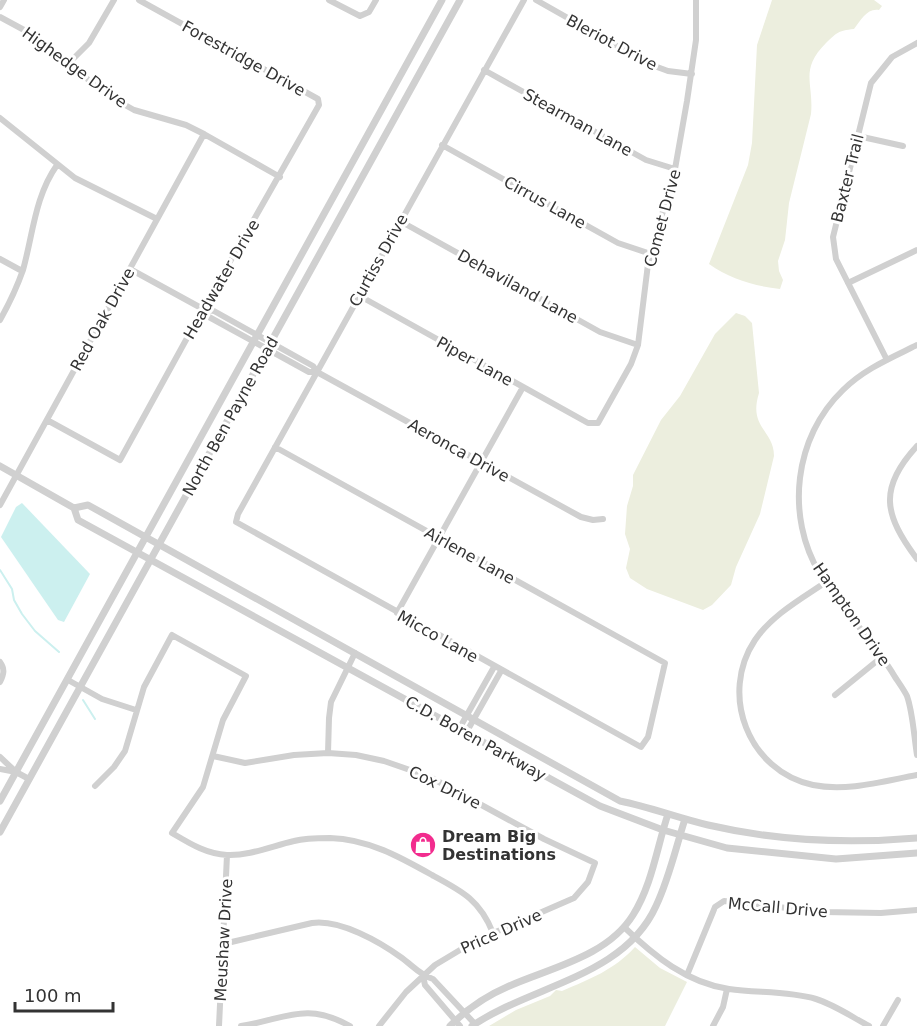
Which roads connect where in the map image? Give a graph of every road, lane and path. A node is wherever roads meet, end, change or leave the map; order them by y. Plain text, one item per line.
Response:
1 (4, 0) edge
2 (114, 0) edge
3 (139, 0) edge
4 (329, 0) edge
5 (376, 0) edge
6 (442, 0) edge
7 (460, 0) edge
8 (524, 0) edge
9 (536, 0) edge
10 (696, 0) edge
11 (0, 6) edge
12 (0, 16) edge
13 (917, 43) edge
14 (69, 63) junction
15 (484, 70) junction
16 (692, 74) junction
17 (318, 99) joint
18 (0, 118) edge
19 (204, 134) junction
20 (858, 136) junction
21 (442, 145) junction
22 (903, 146) dead end
23 (57, 165) junction
24 (675, 169) junction
25 (280, 177) junction
26 (157, 219) junction
27 (400, 221) junction
28 (917, 250) edge
29 (651, 254) junction
30 (0, 259) edge
31 (130, 269) junction
32 (22, 271) junction
33 (848, 283) junction
34 (358, 296) junction
35 (203, 309) junction
36 (0, 320) edge
37 (256, 339) junction
38 (638, 345) junction
39 (917, 345) edge
40 (268, 346) junction
41 (887, 360) junction
42 (317, 372) junction
43 (523, 387) junction
44 (47, 420) junction
45 (594, 424) joint
46 (917, 446) edge
47 (275, 447) junction
48 (481, 462) junction
49 (0, 466) edge
50 (16, 476) junction
51 (0, 505) edge
52 (74, 508) junction
53 (603, 519) dead end
54 (236, 522) joint
55 (147, 537) junction
56 (439, 538) junction
57 (159, 544) junction
58 (139, 553) junction
59 (151, 559) junction
60 (917, 559) edge
61 (826, 582) junction
62 (397, 613) junction
63 (355, 653) junction
64 (882, 656) junction
65 (2, 665) edge
66 (494, 667) junction
67 (347, 668) junction
68 (501, 671) junction
69 (68, 680) junction
70 (0, 682) edge
71 (80, 687) junction
72 (835, 695) dead end
73 (136, 710) junction
74 (470, 718) junction
75 (915, 730) edge
76 (463, 731) junction
77 (641, 747) joint
78 (328, 753) junction
79 (917, 755) edge
80 (213, 756) junction
81 (0, 757) edge
82 (0, 769) edge
83 (16, 772) junction
84 (917, 775) edge
85 (29, 779) junction
86 (94, 786) dead end
87 (0, 801) edge
88 (668, 814) junction
89 (685, 819) junction
90 (663, 830) junction
91 (0, 832) edge
92 (680, 835) junction
93 (917, 838) edge
94 (917, 853) edge
95 (227, 855) junction
96 (595, 863) joint
97 (917, 910) edge
98 (624, 927) junction
99 (493, 933) junction
100 (636, 938) junction
101 (223, 944) junction
102 (687, 975) junction
103 (423, 976) junction
104 (524, 980) junction
105 (727, 989) junction
106 (529, 996) junction
107 (898, 1000) dead end
108 (465, 1013) junction
109 (456, 1024) edge
110 (474, 1025) edge
111 (219, 1026) edge
112 (241, 1026) edge
113 (350, 1026) edge
114 (380, 1026) edge
115 (713, 1026) edge
116 (869, 1026) edge
117 (883, 1026) edge

1 - 11 street
2 - 14 street
3 - 17 street, Forestridge Drive
4 - 5 street
6 - 37 street, North Ben Payne Road
7 - 40 street, North Ben Payne Road
8 - 15 street, Curtiss Drive
9 - 16 street, Bleriot Drive
10 - 16 street, Comet Drive
12 - 14 street, Highedge Drive
13 - 20 street, Baxter Trail
14 - 19 street, Highedge Drive
15 - 21 street, Curtiss Drive
15 - 24 street, Stearman Lane
16 - 24 street, Comet Drive
17 - 25 street, Headwater Drive
18 - 23 street
19 - 25 street, Highedge Drive
19 - 26 street, Red Oak Drive
20 - 22 street
20 - 33 street, Baxter Trail
21 - 27 street, Curtiss Drive
21 - 29 street, Cirrus Lane
23 - 26 street
23 - 32 street
24 - 29 street, Comet Drive
25 - 35 street, Headwater Drive
26 - 31 street, Red Oak Drive
27 - 34 street, Curtiss Drive
27 - 38 street, Dehaviland Lane
28 - 33 street
29 - 38 street, Comet Drive
30 - 32 street
31 - 35 street, Aeronca Drive
31 - 44 street, Red Oak Drive
32 - 36 street
33 - 41 street, Baxter Trail
34 - 42 street, Curtiss Drive
34 - 43 street, Piper Lane
35 - 37 street, Aeronca Drive
35 - 44 street, Headwater Drive
37 - 40 street, Aeronca Drive
37 - 55 street, North Ben Payne Road
38 - 45 street, Comet Drive
39 - 41 street, Hampton Drive
40 - 42 street, Aeronca Drive
40 - 57 street, North Ben Payne Road
41 - 61 street, Hampton Drive
42 - 47 street, Curtiss Drive
42 - 48 street, Aeronca Drive
43 - 45 street, Piper Lane
43 - 48 street
44 - 50 street, Red Oak Drive
46 - 60 street
47 - 54 street, Curtiss Drive
47 - 56 street, Airlene Lane
48 - 53 street, Aeronca Drive
48 - 56 street
49 - 50 street, C.D. Boren Parkway
50 - 51 street, Red Oak Drive
50 - 52 street, C.D. Boren Parkway
52 - 55 street, C.D. Boren Parkway
52 - 58 street, C.D. Boren Parkway
54 - 62 street, Micco Lane
55 - 57 street, C.D. Boren Parkway
55 - 58 street, North Ben Payne Road
56 - 62 street
56 - 77 street, Airlene Lane
57 - 59 street, North Ben Payne Road
57 - 63 street, C.D. Boren Parkway
58 - 59 street, C.D. Boren Parkway
58 - 69 street, North Ben Payne Road
59 - 67 street, C.D. Boren Parkway
59 - 71 street, North Ben Payne Road
61 - 64 street, Hampton Drive
61 - 84 street
62 - 66 street, Micco Lane
63 - 67 street
63 - 74 street, C.D. Boren Parkway
64 - 72 street
64 - 75 street, Hampton Drive
65 - 70 street
66 - 68 street, Micco Lane
66 - 74 street
67 - 76 street, C.D. Boren Parkway
67 - 78 street
68 - 74 street
68 - 77 street, Micco Lane
69 - 71 street
69 - 83 street, North Ben Payne Road
71 - 73 street
71 - 85 street, North Ben Payne Road
73 - 80 street
73 - 86 street
74 - 76 street
74 - 88 street, C.D. Boren Parkway
75 - 79 street, Hampton Drive
76 - 90 street, C.D. Boren Parkway
78 - 80 street, Cox Drive
78 - 96 street, Cox Drive
80 - 95 street
81 - 83 street
82 - 83 street
83 - 85 street
83 - 87 street, North Ben Payne Road
85 - 91 street, North Ben Payne Road
88 - 89 street, C.D. Boren Parkway
88 - 90 street
89 - 92 street
89 - 93 street, C.D. Boren Parkway
90 - 92 street, C.D. Boren Parkway
90 - 98 street
92 - 94 street, C.D. Boren Parkway
92 - 100 street
95 - 99 street
95 - 101 street, Meushaw Drive
96 - 99 street, Price Drive
97 - 102 street, McCall Drive
98 - 100 street
98 - 104 street
99 - 103 street, Price Drive
100 - 102 street
100 - 106 street
101 - 103 street
101 - 111 street, Meushaw Drive
102 - 105 street
103 - 108 street
103 - 109 street
103 - 114 street, Price Drive
104 - 106 street
104 - 108 street
105 - 115 street
105 - 116 street
106 - 110 street
107 - 117 street
108 - 109 street
108 - 110 street
112 - 113 street

